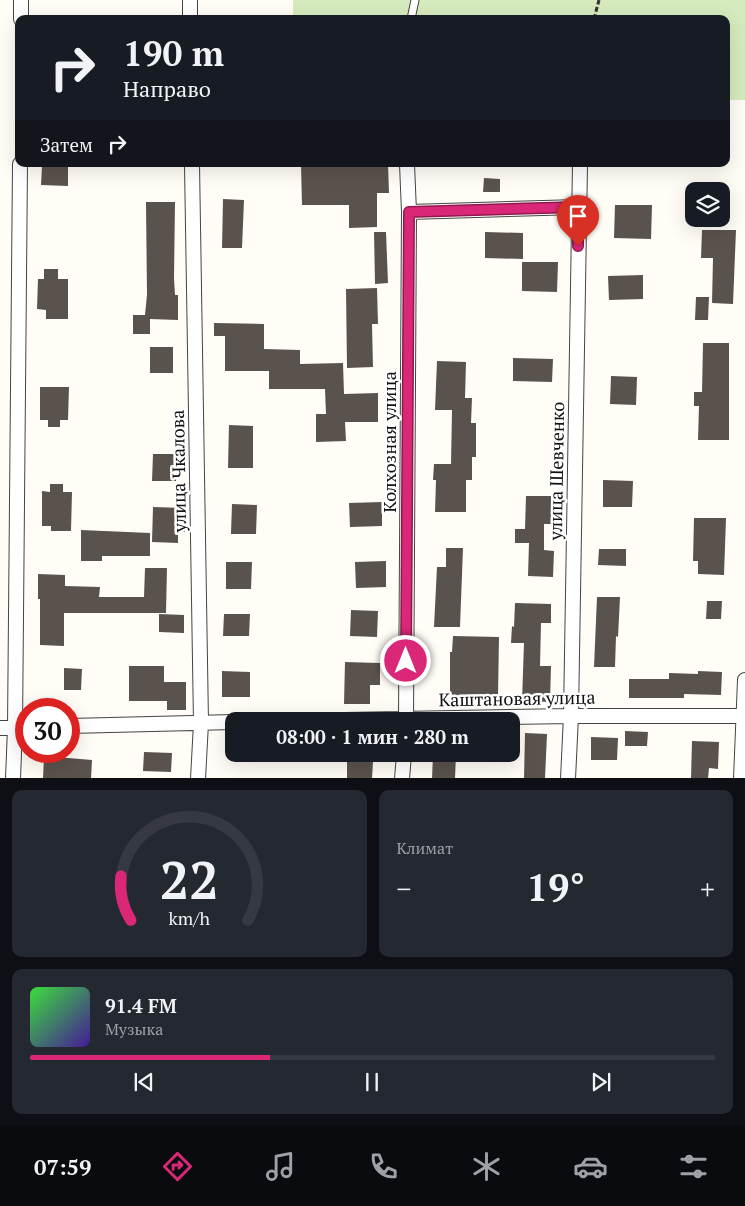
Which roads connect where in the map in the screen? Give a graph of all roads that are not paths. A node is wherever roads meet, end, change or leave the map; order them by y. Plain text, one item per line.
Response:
1 (21, 0) edge
2 (190, 0) edge
3 (415, 0) edge
4 (21, 15) edge
5 (190, 15) edge
6 (412, 15) edge
7 (20, 167) edge
8 (192, 167) edge
9 (407, 167) edge
10 (580, 167) edge
11 (578, 207) junction
12 (409, 212) junction
13 (745, 680) edge
14 (21, 698) edge
15 (406, 712) edge
16 (571, 716) junction
17 (744, 716) edge
18 (520, 717) edge
19 (225, 722) edge
20 (201, 723) junction
21 (80, 726) edge
22 (0, 728) edge
23 (15, 728) edge
24 (403, 762) edge
25 (15, 763) edge
26 (13, 778) edge
27 (198, 778) edge
28 (402, 778) edge
29 (568, 778) edge
30 (741, 778) edge

1 - 4 street
2 - 5 street
3 - 6 lane
7 - 14 street
8 - 20 street, улица Чкалова
9 - 12 street, Колхозная улица
10 - 11 street, улица Шевченко
11 - 12 street
11 - 16 street, улица Шевченко
12 - 15 street, Колхозная улица
13 - 17 street
16 - 17 street, Каштановая улица
16 - 18 street, Каштановая улица
16 - 29 street, улица Шевченко
17 - 30 street
19 - 20 street
20 - 21 street
20 - 27 street, улица Чкалова
22 - 23 street
24 - 28 street
25 - 26 street

